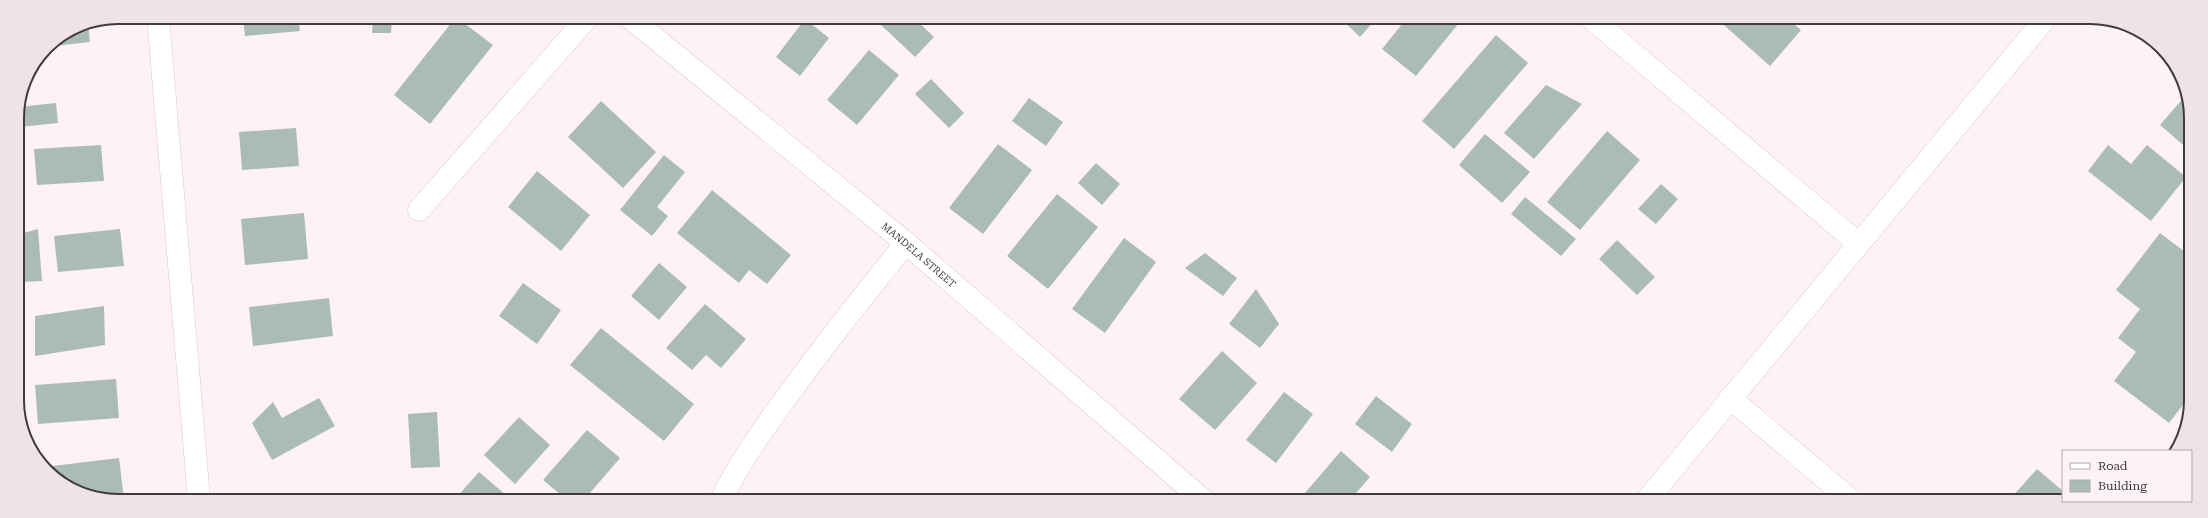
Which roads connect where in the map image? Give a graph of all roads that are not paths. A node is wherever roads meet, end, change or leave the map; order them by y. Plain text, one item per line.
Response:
1 (159, 24) edge
2 (582, 24) edge
3 (636, 24) edge
4 (1597, 24) edge
5 (2041, 24) edge
6 (419, 210) dead end
7 (906, 243) junction
8 (1859, 244) junction
9 (1730, 398) junction
10 (199, 494) edge
11 (724, 494) edge
12 (1196, 494) edge
13 (1652, 494) edge
14 (1844, 494) edge

1 - 10 street
2 - 6 street
3 - 7 street, MANDELA STREET
4 - 8 street
5 - 8 street
7 - 11 street
7 - 12 street, MANDELA STREET
8 - 9 street
9 - 13 street
9 - 14 street

